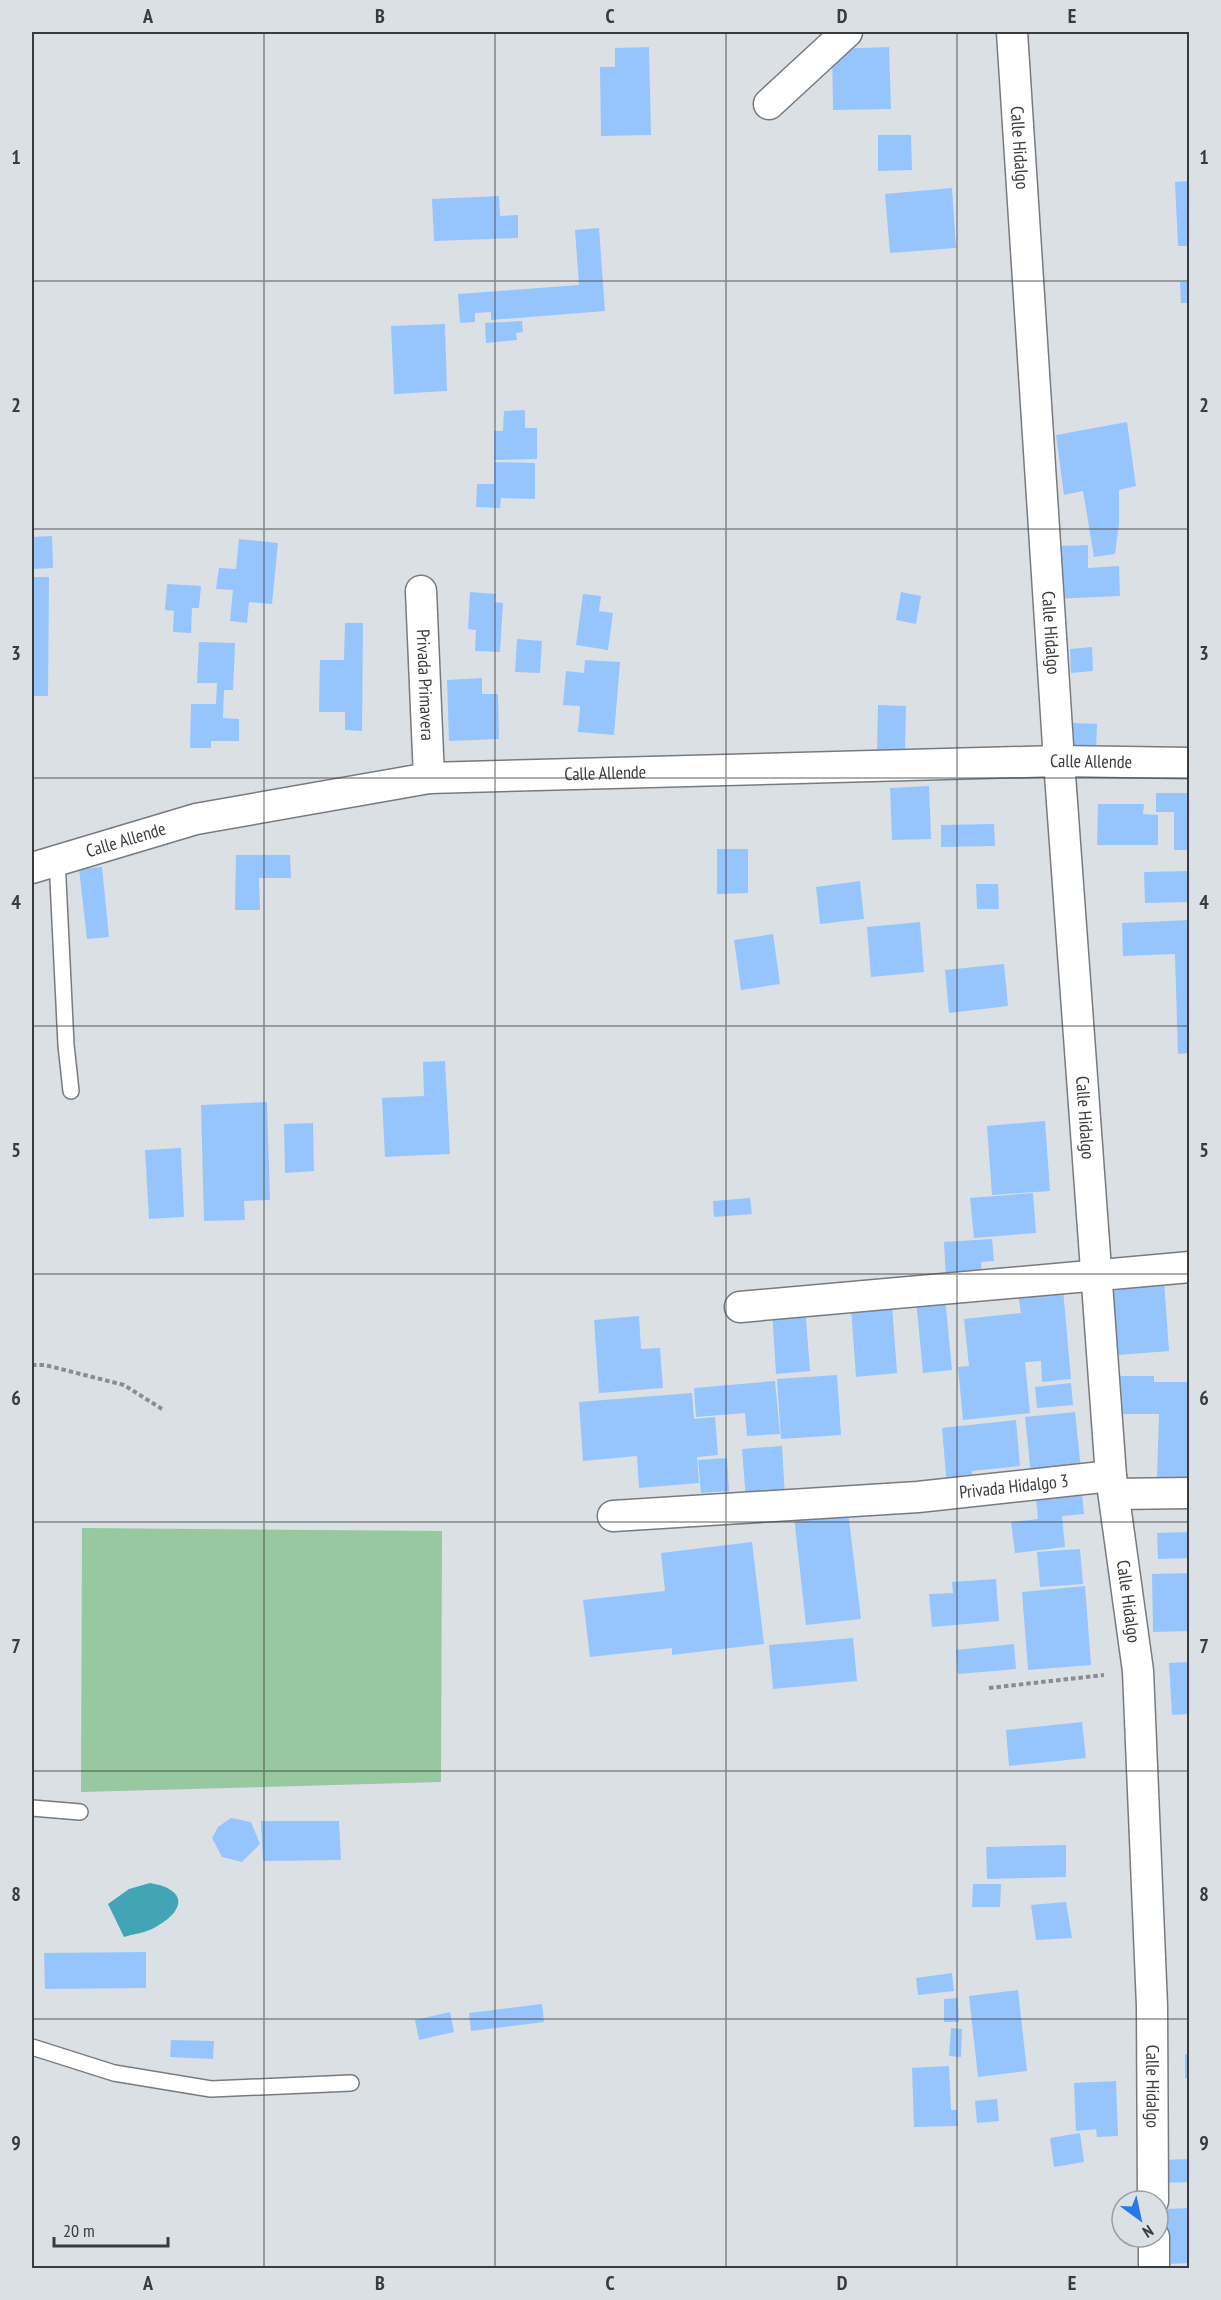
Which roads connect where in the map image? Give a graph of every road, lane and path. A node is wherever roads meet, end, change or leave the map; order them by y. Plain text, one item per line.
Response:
1 (847, 32) edge
2 (1012, 32) edge
3 (768, 104) dead end
4 (421, 591) dead end
5 (1059, 761) junction
6 (1190, 763) edge
7 (429, 778) junction
8 (44, 863) edge
9 (71, 1091) dead end
10 (1190, 1267) edge
11 (1096, 1275) junction
12 (740, 1307) dead end
13 (32, 1365) edge
14 (162, 1409) dead end
15 (1112, 1485) junction
16 (1190, 1492) edge
17 (613, 1515) dead end
18 (1138, 1671) junction
19 (988, 1688) dead end
20 (32, 1808) edge
21 (80, 1812) dead end
22 (32, 2047) edge
23 (351, 2083) dead end
24 (1154, 2189) edge
25 (1154, 2249) edge
26 (1154, 2268) edge

1 - 3 street
2 - 5 street, Calle Hidalgo
4 - 7 street, Privada Primavera
5 - 6 street, Calle Allende
5 - 7 street, Calle Allende
5 - 11 street, Calle Hidalgo
7 - 8 street, Calle Allende
8 - 9 lane
10 - 11 street
11 - 12 street
11 - 15 street, Calle Hidalgo
13 - 14 path
15 - 16 street, Privada Hidalgo 3
15 - 17 street, Privada Hidalgo 3
15 - 18 street, Calle Hidalgo
18 - 19 path
18 - 24 street, Calle Hidalgo
20 - 21 lane
22 - 23 lane
25 - 26 street

